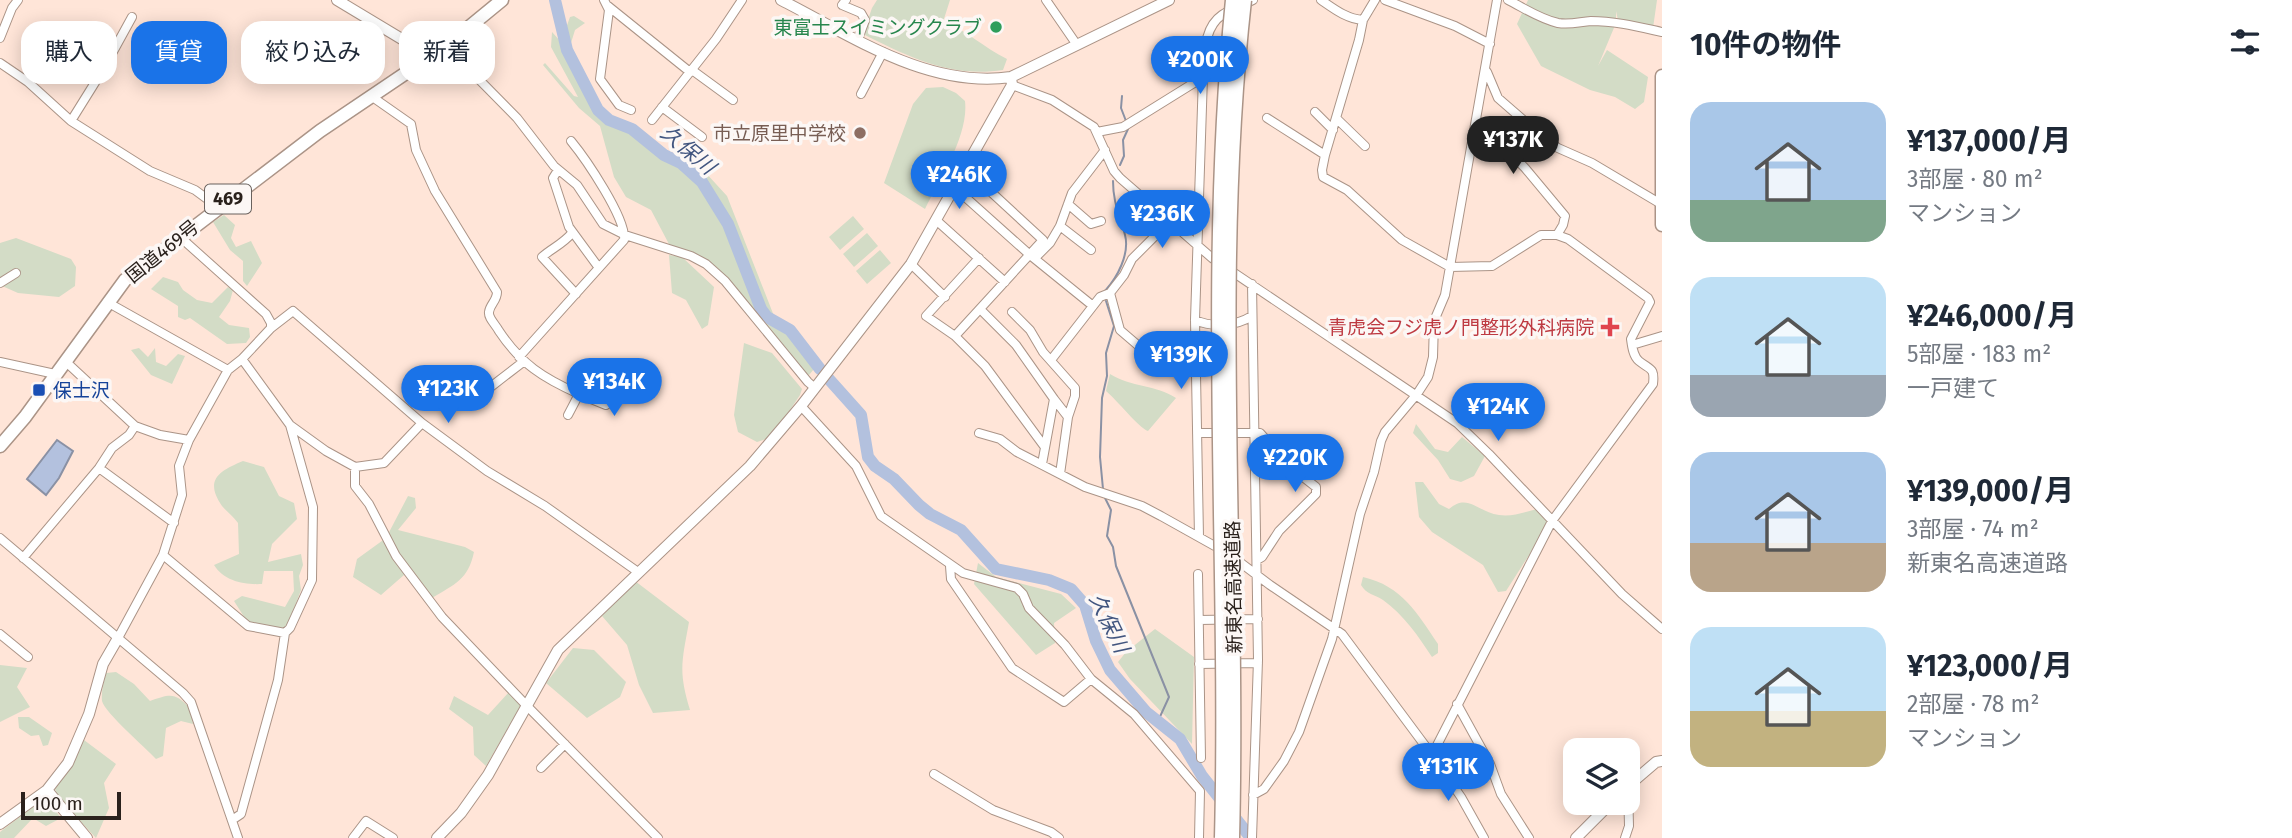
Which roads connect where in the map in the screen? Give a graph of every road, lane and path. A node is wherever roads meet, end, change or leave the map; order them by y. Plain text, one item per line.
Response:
1 (18, 0) edge
2 (337, 0) edge
3 (502, 0) edge
4 (742, 0) edge
5 (781, 0) edge
6 (846, 0) edge
7 (1046, 0) edge
8 (1169, 0) edge
9 (1233, 0) edge
10 (1244, 0) edge
11 (1252, 0) edge
12 (1321, 0) edge
13 (1375, 0) edge
14 (1385, 0) edge
15 (1497, 0) edge
16 (1508, 0) edge
17 (606, 3) edge
18 (132, 17) dead end
19 (1363, 20) junction
20 (476, 21) edge
21 (1662, 32) edge
22 (0, 37) edge
23 (399, 37) edge
24 (858, 39) junction
25 (1490, 44) junction
26 (1077, 45) junction
27 (884, 51) junction
28 (0, 63) edge
29 (1486, 69) junction
30 (691, 71) junction
31 (1203, 76) junction
32 (1662, 76) edge
33 (399, 77) edge
34 (1011, 81) junction
35 (483, 84) edge
36 (861, 94) dead end
37 (371, 96) junction
38 (733, 100) dead end
39 (662, 107) junction
40 (631, 110) dead end
41 (1315, 112) dead end
42 (1267, 118) dead end
43 (1336, 118) junction
44 (652, 120) dead end
45 (1477, 120) junction
46 (71, 121) junction
47 (1333, 130) junction
48 (1097, 132) junction
49 (702, 137) dead end
50 (571, 141) dead end
51 (1365, 146) dead end
52 (1105, 150) junction
53 (1325, 155) junction
54 (965, 168) junction
55 (558, 170) junction
56 (954, 187) junction
57 (1068, 204) junction
58 (1661, 204) edge
59 (218, 207) junction
60 (1164, 218) junction
61 (936, 220) junction
62 (1101, 220) dead end
63 (1662, 225) edge
64 (1060, 226) junction
65 (572, 233) junction
66 (625, 235) junction
67 (1557, 235) junction
68 (180, 237) junction
69 (1197, 246) junction
70 (1091, 250) dead end
71 (1032, 256) junction
72 (979, 258) junction
73 (911, 264) junction
74 (1450, 267) junction
75 (599, 268) junction
76 (16, 273) dead end
77 (1005, 282) junction
78 (0, 283) edge
79 (1252, 285) junction
80 (1110, 292) junction
81 (576, 294) junction
82 (945, 297) junction
83 (107, 302) junction
84 (1093, 306) junction
85 (980, 309) junction
86 (1012, 312) dead end
87 (1252, 316) junction
88 (1195, 320) junction
89 (271, 328) junction
90 (956, 336) junction
91 (1662, 336) edge
92 (1156, 340) dead end
93 (1632, 345) junction
94 (1148, 354) dead end
95 (242, 359) junction
96 (521, 360) junction
97 (1051, 360) junction
98 (65, 361) junction
99 (0, 362) edge
100 (1195, 364) junction
101 (228, 370) junction
102 (55, 374) junction
103 (638, 376) dead end
104 (815, 388) junction
105 (488, 389) dead end
106 (579, 394) junction
107 (1417, 394) junction
108 (1054, 399) junction
109 (800, 406) junction
110 (568, 415) dead end
111 (1068, 417) junction
112 (422, 423) junction
113 (290, 425) junction
114 (135, 426) junction
115 (1254, 432) junction
116 (979, 433) dead end
117 (1197, 433) junction
118 (189, 440) junction
119 (0, 446) edge
120 (1044, 446) junction
121 (1042, 464) junction
122 (355, 467) junction
123 (99, 468) junction
124 (1060, 474) junction
125 (1552, 522) junction
126 (174, 523) junction
127 (1199, 537) junction
128 (0, 538) edge
129 (163, 555) junction
130 (23, 558) junction
131 (1256, 560) junction
132 (950, 566) junction
133 (638, 572) junction
134 (1198, 574) dead end
135 (1257, 575) junction
136 (1258, 619) junction
137 (1199, 620) junction
138 (1334, 627) junction
139 (1662, 629) edge
140 (285, 633) junction
141 (0, 634) edge
142 (118, 638) junction
143 (28, 657) dead end
144 (1258, 663) junction
145 (1199, 664) junction
146 (1091, 679) junction
147 (1457, 704) junction
148 (527, 706) junction
149 (565, 744) junction
150 (1432, 755) junction
151 (1201, 758) dead end
152 (1662, 761) edge
153 (541, 768) dead end
154 (934, 774) dead end
155 (1640, 776) edge
156 (47, 790) junction
157 (1253, 795) junction
158 (1599, 815) edge
159 (1629, 815) edge
160 (232, 820) junction
161 (0, 824) edge
162 (87, 838) edge
163 (238, 838) edge
164 (353, 838) edge
165 (394, 838) edge
166 (436, 838) edge
167 (658, 838) edge
168 (1059, 838) edge
169 (1199, 838) edge
170 (1222, 838) edge
171 (1232, 838) edge
172 (1252, 838) edge
173 (1484, 838) edge
174 (1530, 838) edge
175 (1576, 838) edge
176 (1625, 838) edge

1 - 22 street
2 - 23 street
3 - 20 highway, 国道469号 / 469
4 - 30 street
5 - 24 street
6 - 24 street
7 - 26 street
8 - 26 street
9 - 170 highway, 新東名高速道路, bridge
10 - 171 highway, 新東名高速道路, bridge
11 - 31 street
12 - 19 street
13 - 19 street
14 - 25 street
15 - 25 street
16 - 21 street
17 - 30 street
17 - 40 street
18 - 46 street
19 - 43 street
24 - 27 street
25 - 29 street
26 - 34 street
27 - 34 street
27 - 36 street
28 - 46 street
29 - 45 street
29 - 58 street
30 - 38 street
30 - 39 street
31 - 48 street
31 - 69 street
32 - 58 highway
33 - 37 highway, 国道469号 / 469
34 - 48 street
34 - 54 street
35 - 55 street
37 - 59 highway, 国道469号 / 469
37 - 96 street
39 - 44 street
39 - 49 street
41 - 47 street
42 - 53 street
43 - 47 street
43 - 51 street
45 - 67 street
45 - 74 street
46 - 59 street
47 - 53 street
48 - 52 street
50 - 66 street
52 - 57 street
52 - 60 street
53 - 74 street
54 - 56 street
54 - 71 street
55 - 65 street
55 - 66 street
56 - 61 street
56 - 71 street
57 - 62 street
57 - 64 street
58 - 63 highway
59 - 68 highway, 国道469号 / 469
60 - 69 street
60 - 80 street
61 - 72 street
61 - 73 street
64 - 70 street
64 - 71 street
65 - 75 street
65 - 81 street
66 - 75 street
66 - 104 street
67 - 74 street
67 - 93 street
68 - 83 highway, 国道469号 / 469
68 - 89 street
69 - 79 street
69 - 88 street
71 - 77 street
71 - 84 street
72 - 77 street
72 - 82 street
73 - 82 street
73 - 104 street
74 - 107 street
75 - 81 street
76 - 78 street
77 - 85 street
79 - 87 street
79 - 107 street
80 - 84 street
80 - 94 street
81 - 96 street
82 - 90 street
83 - 98 highway, 国道469号 / 469
83 - 101 street
84 - 97 street
85 - 90 street
85 - 108 street
86 - 97 street
87 - 88 street
87 - 115 street
88 - 100 street
89 - 95 street
89 - 112 street
90 - 120 street
91 - 93 street
92 - 100 street
93 - 125 street
95 - 101 street
95 - 113 street
96 - 105 street
96 - 106 street
97 - 111 street
98 - 102 highway, 国道469号 / 469
98 - 114 street
99 - 102 street
100 - 117 street
101 - 118 street
102 - 119 highway, 国道469号 / 469
103 - 106 street
104 - 109 street
106 - 110 street
107 - 125 street
107 - 138 street
108 - 111 street
108 - 120 street
109 - 132 street
109 - 133 street
111 - 124 street
112 - 122 street
112 - 133 street
113 - 122 street
113 - 140 street
114 - 118 street
114 - 123 street
115 - 117 street
115 - 131 street
115 - 131 street
116 - 121 street
117 - 127 street
118 - 126 street
120 - 121 street
121 - 124 street
122 - 148 street
123 - 126 street
123 - 130 street
124 - 127 street
125 - 139 street
125 - 147 street
126 - 129 street
127 - 135 street
128 - 130 street
129 - 140 street
129 - 142 street
130 - 142 street
131 - 135 street
132 - 146 street
132 - 146 street
133 - 148 street
134 - 137 street
135 - 136 street
135 - 138 street
136 - 137 street
136 - 144 street
137 - 145 street
138 - 150 street
138 - 157 street
140 - 160 street
141 - 143 street
142 - 156 street
142 - 160 street
144 - 145 street
144 - 157 street
145 - 151 street
146 - 169 street
147 - 150 street
147 - 174 street
148 - 149 street
148 - 166 street
149 - 153 street
149 - 167 street
150 - 173 street
152 - 155 street
154 - 168 street
156 - 161 street
156 - 162 street
157 - 172 street
158 - 175 street
159 - 176 street
160 - 163 street
164 - 165 street

